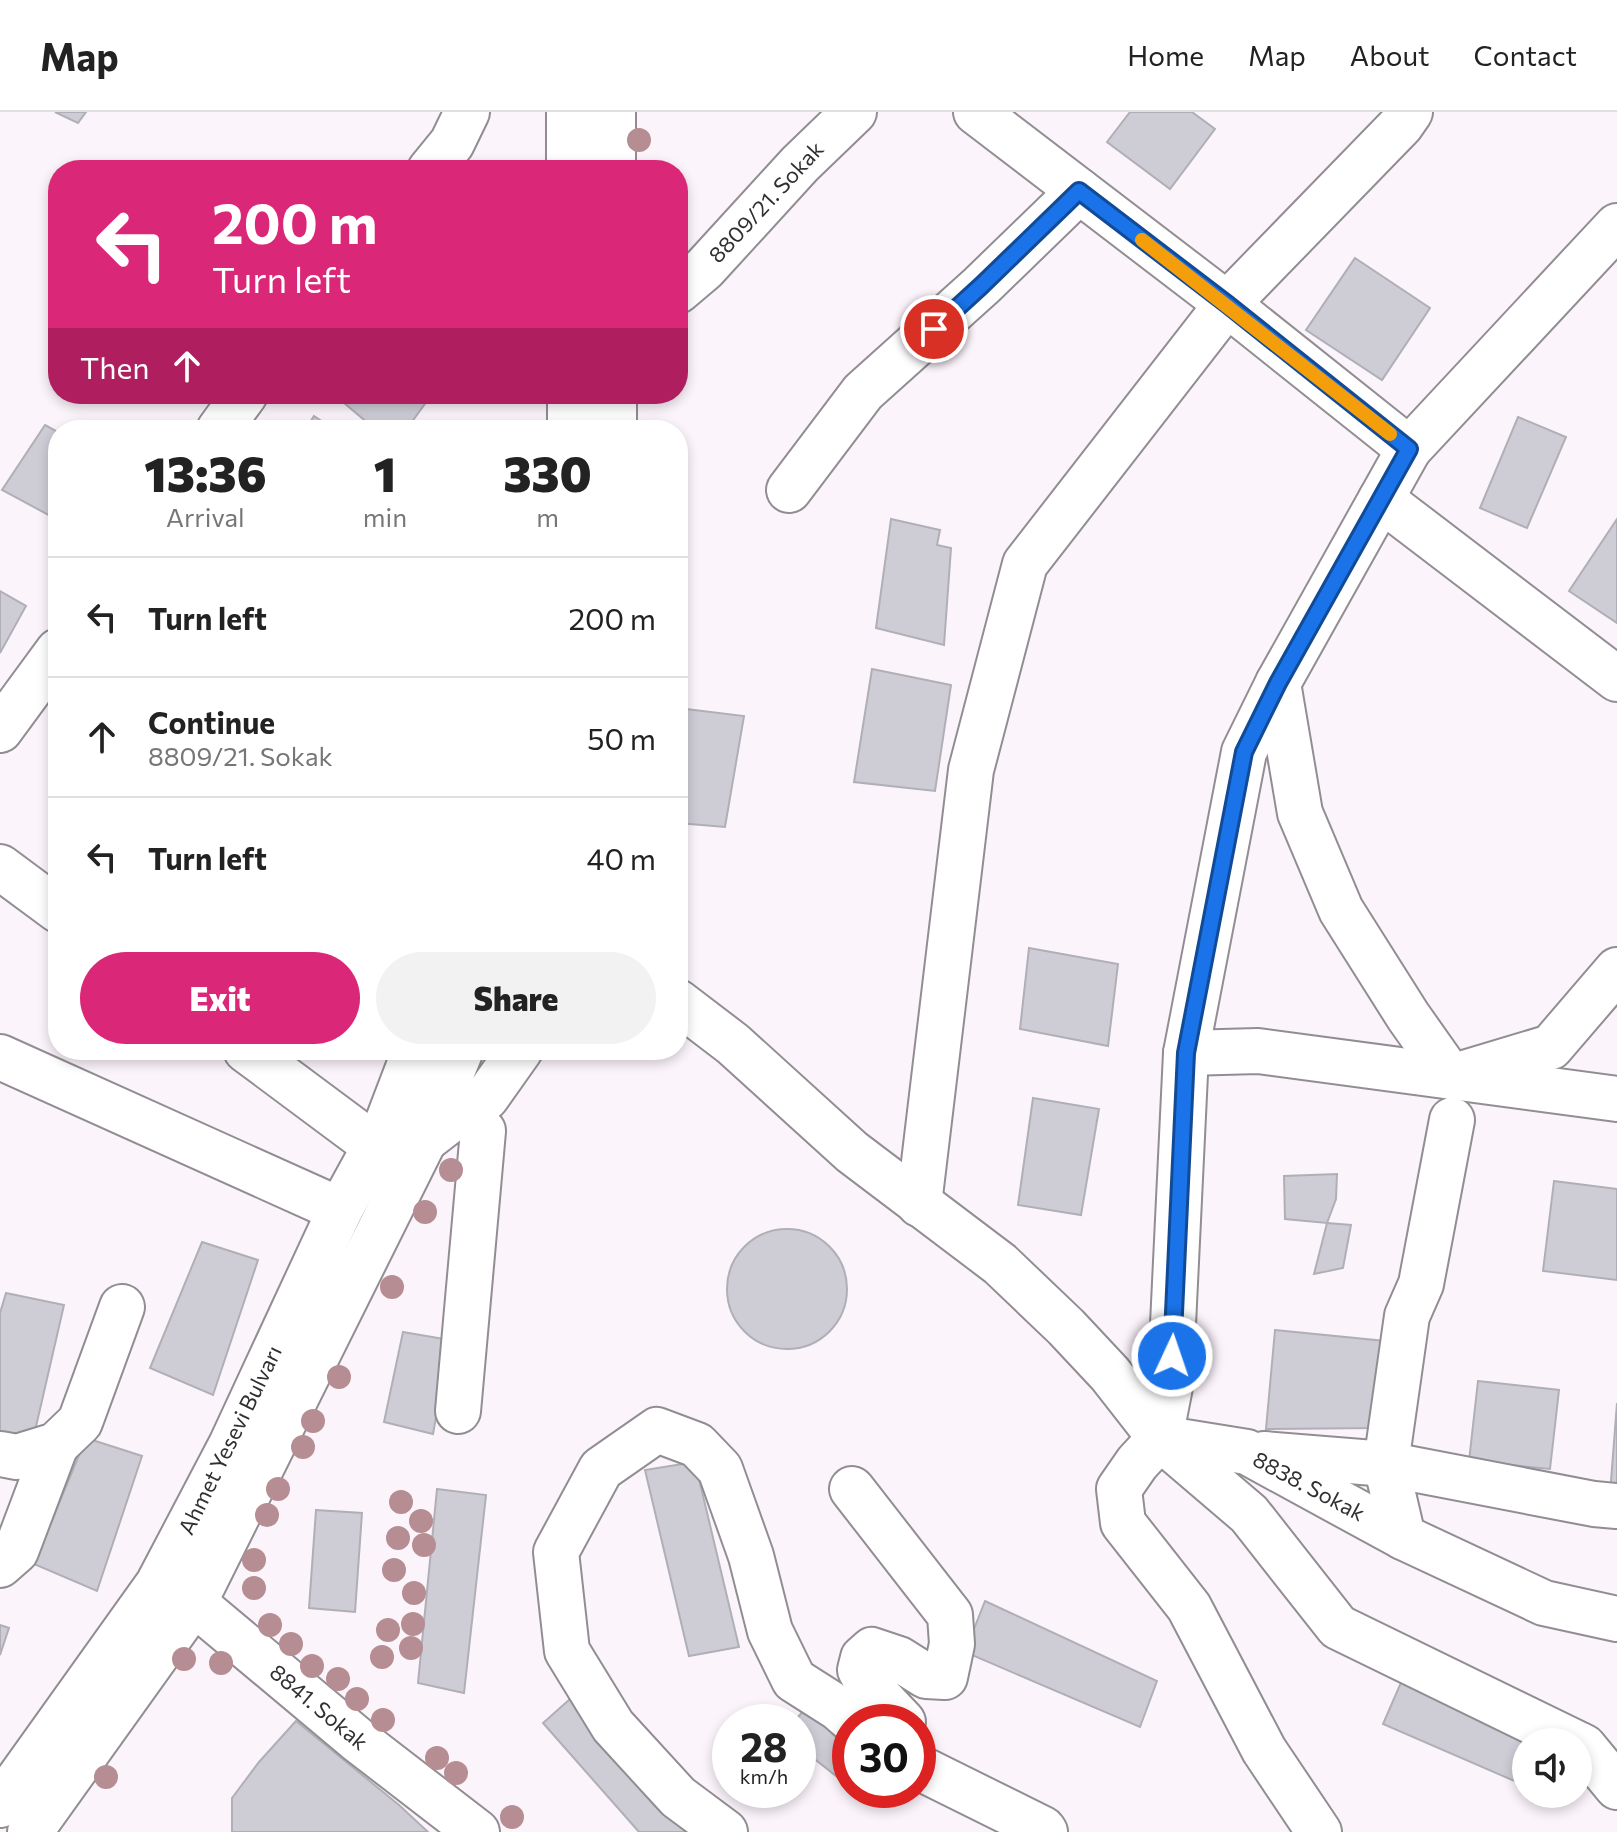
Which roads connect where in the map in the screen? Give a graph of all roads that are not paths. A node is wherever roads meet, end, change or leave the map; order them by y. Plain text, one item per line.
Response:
1 (467, 112) edge
2 (569, 112) edge
3 (613, 112) edge
4 (854, 112) edge
5 (976, 112) edge
6 (1410, 112) edge
7 (438, 160) edge
8 (569, 160) edge
9 (613, 160) edge
10 (1079, 191) junction
11 (1617, 226) edge
12 (688, 283) edge
13 (1227, 304) junction
14 (1409, 449) junction
15 (789, 490) dead end
16 (1381, 499) junction
17 (48, 665) edge
18 (1617, 679) edge
19 (1278, 683) junction
20 (0, 730) edge
21 (0, 867) edge
22 (48, 903) edge
23 (1617, 970) edge
24 (688, 1010) edge
25 (1186, 1053) junction
26 (0, 1057) edge
27 (263, 1060) edge
28 (413, 1060) edge
29 (454, 1060) edge
30 (513, 1060) edge
31 (1451, 1077) junction
32 (1617, 1099) edge
33 (462, 1111) junction
34 (1452, 1120) dead end
35 (395, 1138) junction
36 (919, 1204) junction
37 (340, 1210) junction
38 (122, 1307) dead end
39 (458, 1411) dead end
40 (1160, 1438) junction
41 (56, 1445) junction
42 (1247, 1452) junction
43 (0, 1454) edge
44 (1386, 1464) junction
45 (852, 1489) dead end
46 (1617, 1506) edge
47 (1403, 1537) junction
48 (0, 1565) edge
49 (176, 1594) junction
50 (1617, 1619) edge
51 (832, 1704) edge
52 (886, 1704) edge
53 (1545, 1728) edge
54 (936, 1757) edge
55 (1592, 1757) edge
56 (936, 1776) edge
57 (1617, 1787) edge
58 (970, 1793) junction
59 (0, 1805) edge
60 (30, 1832) edge
61 (477, 1832) edge
62 (725, 1832) edge
63 (1045, 1832) edge
64 (1319, 1832) edge

1 - 7 street
2 - 8 street
3 - 9 street
4 - 12 street, 8809/21. Sokak
5 - 10 street
6 - 13 street
10 - 13 street
10 - 15 street
11 - 14 street
13 - 14 street
13 - 36 street
14 - 16 street
16 - 18 street
16 - 19 street
17 - 20 street
19 - 25 street
19 - 31 street
21 - 22 street
23 - 31 street
24 - 36 street
25 - 31 street
25 - 40 street
26 - 37 street
27 - 35 street
28 - 35 street, Ahmet Yesevi Bulvarı
29 - 35 street
30 - 33 street
31 - 32 street
33 - 35 street
33 - 39 street
34 - 44 street
35 - 37 street, Ahmet Yesevi Bulvarı
35 - 49 street
36 - 40 street
37 - 49 street, Ahmet Yesevi Bulvarı
38 - 41 street
40 - 42 street, 8838. Sokak
40 - 53 street
40 - 64 street
41 - 43 street
41 - 48 street
42 - 44 street
42 - 47 street, 8838. Sokak
44 - 46 street
44 - 47 street
45 - 52 street
47 - 50 street, 8838. Sokak
49 - 59 street, Ahmet Yesevi Bulvarı
49 - 60 street
49 - 61 street, 8841. Sokak
51 - 62 street
54 - 58 street
55 - 57 street
56 - 58 street
58 - 63 street

